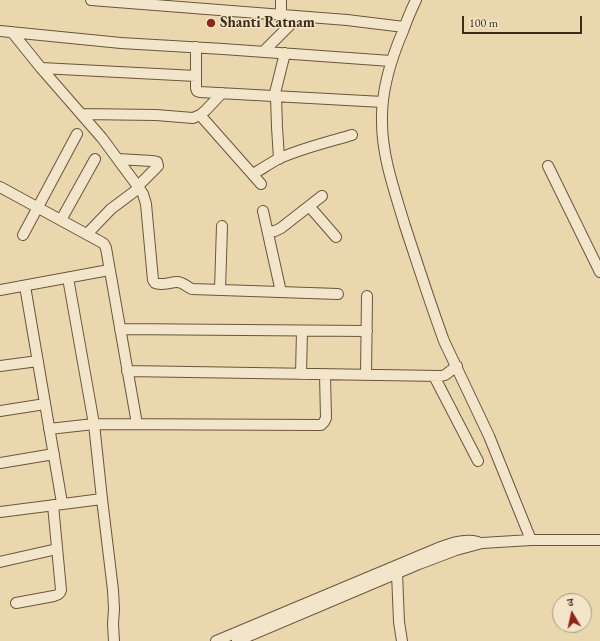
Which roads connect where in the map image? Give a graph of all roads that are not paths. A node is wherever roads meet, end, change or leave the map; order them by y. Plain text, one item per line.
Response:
1 (91, 0) edge
2 (281, 0) edge
3 (416, 0) edge
4 (281, 16) junction
5 (298, 17) junction
6 (404, 27) junction
7 (0, 31) edge
8 (12, 32) junction
9 (196, 47) junction
10 (263, 52) junction
11 (285, 54) junction
12 (391, 61) junction
13 (41, 68) junction
14 (196, 76) junction
15 (222, 93) junction
16 (275, 97) junction
17 (383, 102) junction
18 (82, 114) junction
19 (200, 115) junction
20 (77, 134) dead end
21 (352, 135) dead end
22 (95, 159) dead end
23 (118, 159) junction
24 (279, 159) junction
25 (548, 166) dead end
26 (253, 174) junction
27 (261, 184) dead end
28 (0, 187) edge
29 (139, 187) junction
30 (322, 196) dead end
31 (309, 206) junction
32 (38, 208) junction
33 (263, 211) dead end
34 (61, 220) junction
35 (222, 226) dead end
36 (268, 232) junction
37 (23, 234) dead end
38 (87, 234) junction
39 (336, 237) dead end
40 (596, 255) edge
41 (109, 270) junction
42 (600, 272) edge
43 (68, 278) junction
44 (25, 286) junction
45 (0, 290) edge
46 (220, 290) junction
47 (281, 292) junction
48 (338, 294) dead end
49 (367, 296) dead end
50 (120, 329) junction
51 (302, 331) junction
52 (367, 331) junction
53 (38, 361) junction
54 (0, 366) edge
55 (457, 366) junction
56 (127, 372) junction
57 (301, 374) junction
58 (325, 375) junction
59 (366, 375) junction
60 (434, 376) junction
61 (45, 404) junction
62 (0, 411) edge
63 (94, 424) junction
64 (137, 424) junction
65 (49, 429) junction
66 (54, 454) junction
67 (478, 461) dead end
68 (0, 463) edge
69 (102, 499) junction
70 (57, 504) junction
71 (0, 512) edge
72 (531, 540) junction
73 (600, 540) edge
74 (482, 543) junction
75 (57, 548) junction
76 (4, 561) edge
77 (397, 573) junction
78 (16, 602) dead end
79 (244, 640) edge
80 (114, 641) edge
81 (216, 641) edge
82 (402, 641) edge

1 - 4 street
2 - 4 street
3 - 6 street
4 - 5 street
5 - 6 street
5 - 10 street
6 - 12 street
7 - 8 street
8 - 9 street
8 - 13 street
9 - 10 street
9 - 14 street
10 - 11 street
11 - 12 street
11 - 16 street
12 - 17 street
13 - 14 street
13 - 18 street
14 - 15 street
15 - 16 street
15 - 19 street
16 - 17 street
16 - 24 street
17 - 55 street
18 - 19 street
18 - 23 street
19 - 26 street
20 - 32 street
21 - 24 street
22 - 34 street
23 - 29 street
23 - 29 street
24 - 26 street
25 - 40 street
26 - 27 street
28 - 32 street
29 - 38 street
29 - 46 street
30 - 31 street
31 - 36 street
31 - 39 street
32 - 34 street
32 - 37 street
33 - 36 street
34 - 38 street
35 - 46 street
36 - 47 street
38 - 41 street
40 - 42 street
41 - 43 street
41 - 50 street
43 - 44 street
43 - 63 street
44 - 45 street
44 - 53 street
46 - 47 street
47 - 48 street
49 - 52 street
50 - 51 street
50 - 56 street
51 - 52 street
51 - 57 street
52 - 59 street
53 - 54 street
53 - 61 street
55 - 60 street
55 - 72 street
56 - 57 street
56 - 64 street
57 - 58 street
58 - 59 street
58 - 64 street
59 - 60 street
60 - 67 street
61 - 62 street
61 - 65 street
63 - 64 street
63 - 65 street
63 - 69 street
65 - 66 street
66 - 68 street
66 - 70 street
69 - 70 street
69 - 80 street
70 - 71 street
70 - 75 street
72 - 73 street
72 - 74 street
74 - 77 street
74 - 81 street
75 - 76 street
75 - 78 street
77 - 79 street
77 - 82 street

